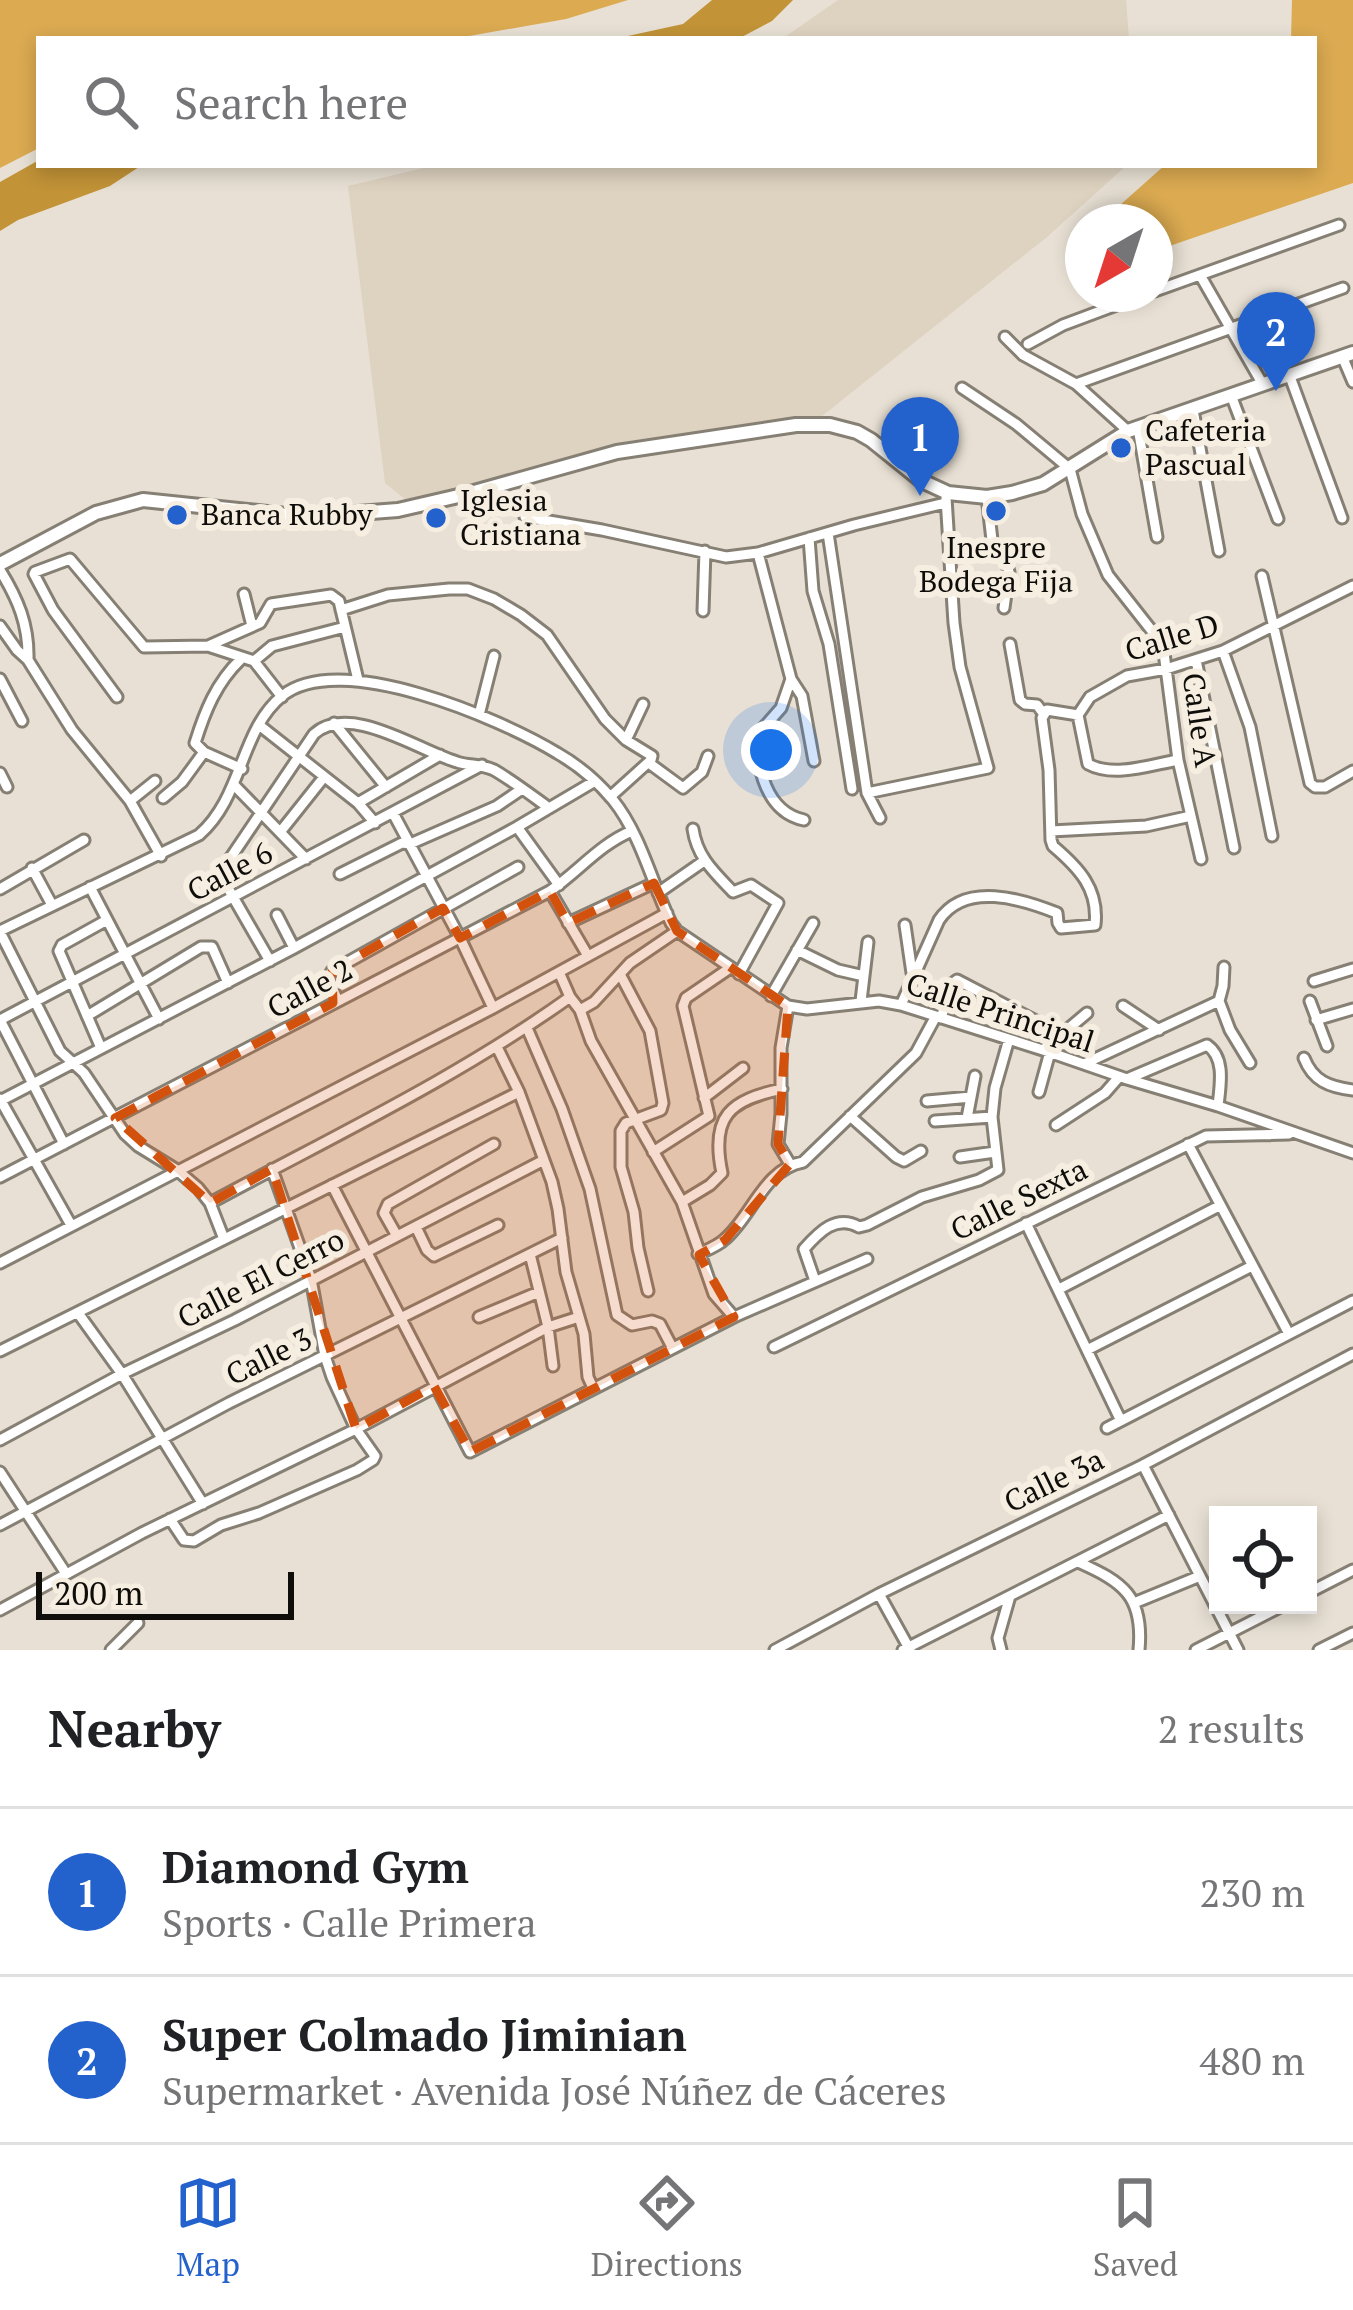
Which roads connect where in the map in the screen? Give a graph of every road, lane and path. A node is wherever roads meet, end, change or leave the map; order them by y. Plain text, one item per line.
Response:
1 (1340, 225) dead end
2 (1200, 275) junction
3 (1173, 285) edge
4 (1343, 288) dead end
5 (1098, 312) edge
6 (1232, 329) junction
7 (1005, 337) dead end
8 (1028, 344) dead end
9 (1348, 355) edge
10 (1289, 374) junction
11 (1353, 382) edge
12 (1262, 383) junction
13 (1076, 384) junction
14 (962, 388) dead end
15 (1231, 395) junction
16 (1193, 410) junction
17 (1133, 429) junction
18 (1070, 469) junction
19 (987, 496) junction
20 (946, 498) junction
21 (525, 517) dead end
22 (1342, 518) dead end
23 (1278, 520) dead end
24 (828, 533) junction
25 (1156, 537) dead end
26 (808, 538) junction
27 (43, 541) junction
28 (705, 550) junction
29 (1219, 551) dead end
30 (758, 553) junction
31 (54, 564) junction
32 (0, 567) edge
33 (1262, 576) dead end
34 (1353, 586) edge
35 (244, 594) dead end
36 (1004, 608) dead end
37 (341, 610) junction
38 (704, 611) dead end
39 (1272, 625) junction
40 (0, 626) edge
41 (252, 626) junction
42 (345, 627) junction
43 (1010, 644) dead end
44 (208, 646) junction
45 (1223, 651) junction
46 (494, 656) dead end
47 (241, 659) junction
48 (28, 660) junction
49 (1196, 660) junction
50 (254, 661) junction
51 (1166, 669) junction
52 (0, 679) edge
53 (791, 679) junction
54 (358, 680) junction
55 (117, 697) dead end
56 (282, 697) junction
57 (643, 704) dead end
58 (1043, 713) junction
59 (479, 715) junction
60 (1078, 715) junction
61 (22, 721) dead end
62 (334, 723) junction
63 (259, 725) junction
64 (626, 740) junction
65 (204, 752) junction
66 (440, 755) junction
67 (708, 756) dead end
68 (298, 758) junction
69 (1178, 760) junction
70 (814, 761) dead end
71 (649, 763) junction
72 (482, 766) junction
73 (242, 769) junction
74 (1353, 771) edge
75 (0, 773) edge
76 (324, 777) junction
77 (595, 781) junction
78 (155, 782) dead end
79 (234, 784) junction
80 (8, 787) dead end
81 (386, 787) junction
82 (522, 788) junction
83 (852, 789) dead end
84 (867, 793) junction
85 (610, 797) junction
86 (163, 798) dead end
87 (130, 801) junction
88 (358, 803) junction
89 (549, 808) junction
90 (261, 812) junction
91 (393, 813) junction
92 (1191, 816) junction
93 (880, 818) dead end
94 (804, 820) dead end
95 (374, 823) junction
96 (517, 827) junction
97 (693, 830) dead end
98 (281, 831) junction
99 (632, 831) junction
100 (1051, 831) junction
101 (1272, 836) dead end
102 (84, 840) dead end
103 (410, 844) junction
104 (1234, 848) dead end
105 (161, 856) junction
106 (306, 859) junction
107 (1201, 859) dead end
108 (704, 862) junction
109 (518, 867) dead end
110 (32, 868) junction
111 (340, 874) dead end
112 (426, 877) junction
113 (91, 887) junction
114 (555, 888) junction
115 (656, 888) junction
116 (0, 889) edge
117 (234, 897) junction
118 (52, 905) junction
119 (442, 908) junction
120 (667, 913) junction
121 (277, 915) dead end
122 (107, 920) junction
123 (568, 923) junction
124 (813, 923) dead end
125 (905, 925) dead end
126 (0, 931) edge
127 (677, 931) junction
128 (460, 938) junction
129 (868, 941) dead end
130 (294, 949) junction
131 (797, 950) junction
132 (125, 954) junction
133 (588, 956) junction
134 (270, 961) junction
135 (1224, 967) dead end
136 (1353, 970) edge
137 (735, 971) junction
138 (559, 972) junction
139 (620, 974) junction
140 (864, 976) junction
141 (913, 977) junction
142 (1313, 981) dead end
143 (72, 982) junction
144 (228, 983) junction
145 (141, 984) junction
146 (771, 996) junction
147 (570, 997) junction
148 (338, 1001) junction
149 (861, 1001) junction
150 (1219, 1001) junction
151 (1310, 1001) dead end
152 (34, 1002) junction
153 (902, 1005) junction
154 (788, 1006) junction
155 (1123, 1006) dead end
156 (493, 1008) junction
157 (1353, 1009) edge
158 (580, 1010) junction
159 (1087, 1013) dead end
160 (87, 1016) junction
161 (938, 1017) junction
162 (158, 1019) junction
163 (0, 1020) edge
164 (1316, 1020) junction
165 (527, 1028) junction
166 (1159, 1030) junction
167 (1061, 1034) junction
168 (1010, 1039) junction
169 (1327, 1046) dead end
170 (497, 1047) junction
171 (101, 1048) junction
172 (1047, 1051) junction
173 (1304, 1058) dead end
174 (71, 1064) junction
175 (1084, 1064) junction
176 (1250, 1064) dead end
177 (743, 1068) dead end
178 (975, 1076) dead end
179 (1123, 1078) junction
180 (33, 1083) junction
181 (782, 1089) junction
182 (1353, 1090) edge
183 (1039, 1092) dead end
184 (519, 1093) junction
185 (971, 1097) junction
186 (704, 1098) junction
187 (0, 1100) edge
188 (927, 1101) dead end
189 (1218, 1106) junction
190 (709, 1116) junction
191 (850, 1116) junction
192 (992, 1117) junction
193 (115, 1118) junction
194 (634, 1118) junction
195 (967, 1118) junction
196 (722, 1119) junction
197 (935, 1121) dead end
198 (1056, 1125) dead end
199 (1294, 1134) junction
200 (64, 1144) junction
201 (494, 1144) dead end
202 (1188, 1144) junction
203 (921, 1151) dead end
204 (653, 1152) junction
205 (995, 1152) junction
206 (1353, 1153) edge
207 (960, 1157) dead end
208 (33, 1160) junction
209 (544, 1160) junction
210 (790, 1164) junction
211 (272, 1169) junction
212 (177, 1170) junction
213 (0, 1177) edge
214 (332, 1185) junction
215 (682, 1202) junction
216 (210, 1203) junction
217 (286, 1206) junction
218 (1219, 1206) junction
219 (1026, 1223) junction
220 (71, 1225) junction
221 (497, 1225) dead end
222 (416, 1227) junction
223 (397, 1236) junction
224 (562, 1238) junction
225 (224, 1239) junction
226 (366, 1253) junction
227 (698, 1253) junction
228 (530, 1254) junction
229 (868, 1259) dead end
230 (0, 1263) edge
231 (1252, 1266) junction
232 (310, 1280) junction
233 (815, 1281) junction
234 (1059, 1289) junction
235 (648, 1291) dead end
236 (539, 1292) junction
237 (1353, 1301) edge
238 (79, 1313) junction
239 (479, 1317) dead end
240 (579, 1317) junction
241 (734, 1317) junction
242 (401, 1319) junction
243 (548, 1328) junction
244 (1289, 1334) junction
245 (673, 1347) junction
246 (774, 1347) dead end
247 (1087, 1350) junction
248 (0, 1351) edge
249 (1353, 1354) edge
250 (326, 1356) junction
251 (553, 1366) dead end
252 (122, 1374) junction
253 (434, 1386) junction
254 (593, 1388) junction
255 (1121, 1421) junction
256 (356, 1429) junction
257 (1107, 1429) dead end
258 (162, 1438) junction
259 (0, 1440) edge
260 (1143, 1465) junction
261 (0, 1472) edge
262 (203, 1504) junction
263 (24, 1510) junction
264 (1169, 1515) junction
265 (170, 1519) junction
266 (0, 1525) edge
267 (1078, 1562) junction
268 (1353, 1570) edge
269 (65, 1572) junction
270 (1200, 1576) junction
271 (1317, 1588) edge
272 (879, 1594) junction
273 (1010, 1596) junction
274 (1134, 1603) junction
275 (0, 1610) edge
276 (1266, 1614) edge
277 (138, 1623) dead end
278 (1229, 1633) junction
279 (1352, 1635) edge
280 (907, 1649) edge
281 (111, 1650) edge
282 (775, 1650) edge
283 (1001, 1650) edge
284 (1139, 1650) edge
285 (1196, 1650) edge
286 (1238, 1650) edge
287 (1319, 1650) edge

1 - 2 street
2 - 3 street
2 - 6 street
4 - 6 street
5 - 8 street
6 - 12 street
6 - 13 street
7 - 13 street
9 - 10 main road
9 - 11 street
10 - 12 main road
10 - 22 street
12 - 15 main road
13 - 17 street
14 - 18 street
15 - 16 main road
15 - 23 street
16 - 17 main road
16 - 29 street
17 - 18 main road
17 - 25 street
18 - 19 main road
18 - 51 street, Calle A
19 - 20 main road
19 - 36 street
20 - 24 street
20 - 27 main road
20 - 84 street
21 - 28 street
24 - 26 street
24 - 84 street
26 - 30 street
26 - 83 street
27 - 31 street
27 - 32 main road
28 - 30 street
28 - 38 street
30 - 53 street
31 - 44 street
31 - 55 street
32 - 48 street
33 - 39 street
34 - 39 street, Calle D
35 - 41 street
37 - 41 street
37 - 42 street
37 - 64 street
39 - 45 street, Calle D
39 - 74 street
40 - 48 street
41 - 44 street
42 - 50 street
42 - 54 street
43 - 58 street
44 - 47 street
45 - 49 street, Calle D
45 - 101 street
46 - 59 street
47 - 50 street
47 - 65 street
48 - 87 street
49 - 51 street, Calle D
49 - 104 street
50 - 56 street
51 - 60 street, Calle D
51 - 69 street, Calle A
52 - 61 street
53 - 70 street
53 - 94 street
54 - 56 street
54 - 59 street
56 - 63 street
57 - 64 street
58 - 60 street
58 - 100 street
59 - 77 street
60 - 69 street
62 - 66 street
62 - 68 street
62 - 81 street
63 - 68 street
63 - 73 street
64 - 71 street
65 - 73 street
65 - 86 street
66 - 72 street
66 - 81 street
67 - 71 street
68 - 76 street
68 - 90 street
69 - 92 street, Calle A
71 - 85 street
72 - 82 street
72 - 91 street, Calle 6
73 - 79 street
75 - 80 street
76 - 88 street
76 - 98 street
77 - 85 street
77 - 89 street
78 - 87 street
79 - 90 street
79 - 105 street
81 - 88 street
82 - 89 street
82 - 103 street
84 - 93 street
85 - 99 street
87 - 105 street
88 - 95 street
89 - 96 street
90 - 98 street
90 - 117 street
91 - 95 street, Calle 6
91 - 103 street
92 - 100 street
92 - 107 street, Calle A
95 - 106 street, Calle 6
96 - 112 street
96 - 114 street
97 - 108 street
98 - 106 street
99 - 114 street, Calle 2
99 - 115 street
100 - 141 street
102 - 110 street
103 - 111 street
103 - 112 street
105 - 113 street
106 - 117 street, Calle 6
108 - 115 street
108 - 137 street
109 - 119 street
110 - 116 street
110 - 118 street
112 - 119 street
112 - 130 street
113 - 118 street
113 - 122 street
114 - 123 street
114 - 128 street, Calle 2
115 - 120 street
115 - 123 street
117 - 132 street, Calle 6
117 - 134 street
118 - 126 street
119 - 128 street
119 - 148 street
120 - 127 street
120 - 133 street
121 - 130 street
122 - 132 street
122 - 143 street
123 - 133 street
124 - 131 street
125 - 141 street
126 - 152 street
127 - 137 street
127 - 139 street
128 - 148 street, Calle 2
128 - 156 street
129 - 140 street
130 - 134 street
131 - 140 street
131 - 146 street
132 - 143 street, Calle 6
132 - 145 street
133 - 138 street
134 - 144 street
135 - 150 street
136 - 142 street
137 - 146 street
137 - 186 street
138 - 147 street
138 - 156 street
139 - 158 street
139 - 194 street
140 - 149 street
141 - 153 street
143 - 152 street, Calle 6
143 - 160 street
144 - 145 street
144 - 162 street
145 - 160 street
145 - 162 street
146 - 154 street
147 - 158 street
147 - 165 street
148 - 193 street, Calle 2
149 - 153 street, Calle Principal
149 - 154 street, Calle Principal
150 - 166 street
150 - 176 street
151 - 164 street
152 - 163 street, Calle 6
152 - 174 street
153 - 161 street, Calle Principal
154 - 181 street
155 - 166 street
156 - 212 street
157 - 164 street
158 - 194 street
159 - 167 street
160 - 171 street
161 - 167 street
161 - 168 street, Calle Principal
161 - 191 street
162 - 171 street
163 - 180 street
164 - 169 street
165 - 170 street
165 - 245 street
166 - 175 street
167 - 172 street
168 - 172 street, Calle Principal
168 - 192 street
170 - 184 street
170 - 211 street
171 - 174 street
172 - 175 street, Calle Principal
172 - 183 street
173 - 182 street
174 - 180 street
174 - 193 street
175 - 179 street, Calle Principal
177 - 186 street
178 - 185 street
179 - 189 street, Calle Principal
179 - 189 street
179 - 198 street
180 - 187 street
180 - 200 street
181 - 196 street
181 - 210 street
184 - 209 street
184 - 214 street
185 - 188 street
185 - 195 street
186 - 190 street
187 - 208 street
189 - 199 street, Calle Principal
190 - 196 street
190 - 204 street
191 - 203 street
191 - 210 street
192 - 195 street
192 - 205 street
193 - 200 street, Calle 2
193 - 212 street
194 - 204 street
194 - 235 street
195 - 197 street
196 - 215 street
199 - 202 street, Calle Sexta
199 - 206 street, Calle Principal
200 - 208 street, Calle 2
201 - 223 street
202 - 218 street
202 - 219 street, Calle Sexta
204 - 215 street
205 - 207 street
205 - 233 street
208 - 213 street, Calle 2
208 - 220 street
209 - 222 street, Calle El Cerro
209 - 224 street
210 - 227 street
211 - 216 street
211 - 217 street
212 - 216 street
212 - 220 street
214 - 217 street
214 - 226 street
215 - 227 street
216 - 225 street
217 - 225 street
217 - 232 street
218 - 231 street
218 - 234 street
219 - 234 street
219 - 246 street, Calle Sexta
220 - 230 street
221 - 222 street
222 - 223 street, Calle El Cerro
223 - 226 street, Calle El Cerro
224 - 228 street, Calle 3
224 - 240 street
225 - 238 street
226 - 232 street, Calle El Cerro
226 - 242 street
227 - 241 street
228 - 236 street
228 - 242 street, Calle 3
229 - 233 street
231 - 244 street
231 - 247 street
232 - 250 street
232 - 252 street, Calle El Cerro
233 - 241 street
234 - 247 street
236 - 239 street
236 - 243 street
237 - 244 street
238 - 248 street
238 - 252 street
240 - 243 street
240 - 254 street
241 - 245 street
242 - 250 street, Calle 3
242 - 253 street
243 - 251 street
243 - 253 street
244 - 255 street
245 - 254 street
247 - 255 street
249 - 260 street, Calle 3a
250 - 256 street
250 - 258 street, Calle 3
252 - 258 street
252 - 259 street, Calle El Cerro
253 - 254 street
253 - 256 street
255 - 257 street
256 - 262 street
256 - 265 street
258 - 262 street
258 - 263 street, Calle 3
260 - 264 street
260 - 272 street, Calle 3a
261 - 263 street
262 - 265 street
263 - 266 street, Calle 3
263 - 269 street
264 - 267 street
264 - 270 street
265 - 269 street
267 - 273 street
267 - 274 street
268 - 271 street
269 - 275 street
270 - 274 street
270 - 278 street
272 - 280 street
272 - 282 street, Calle 3a
273 - 280 street
273 - 283 street
274 - 284 street
276 - 278 street
277 - 281 street
278 - 285 street
278 - 286 street
279 - 287 street

